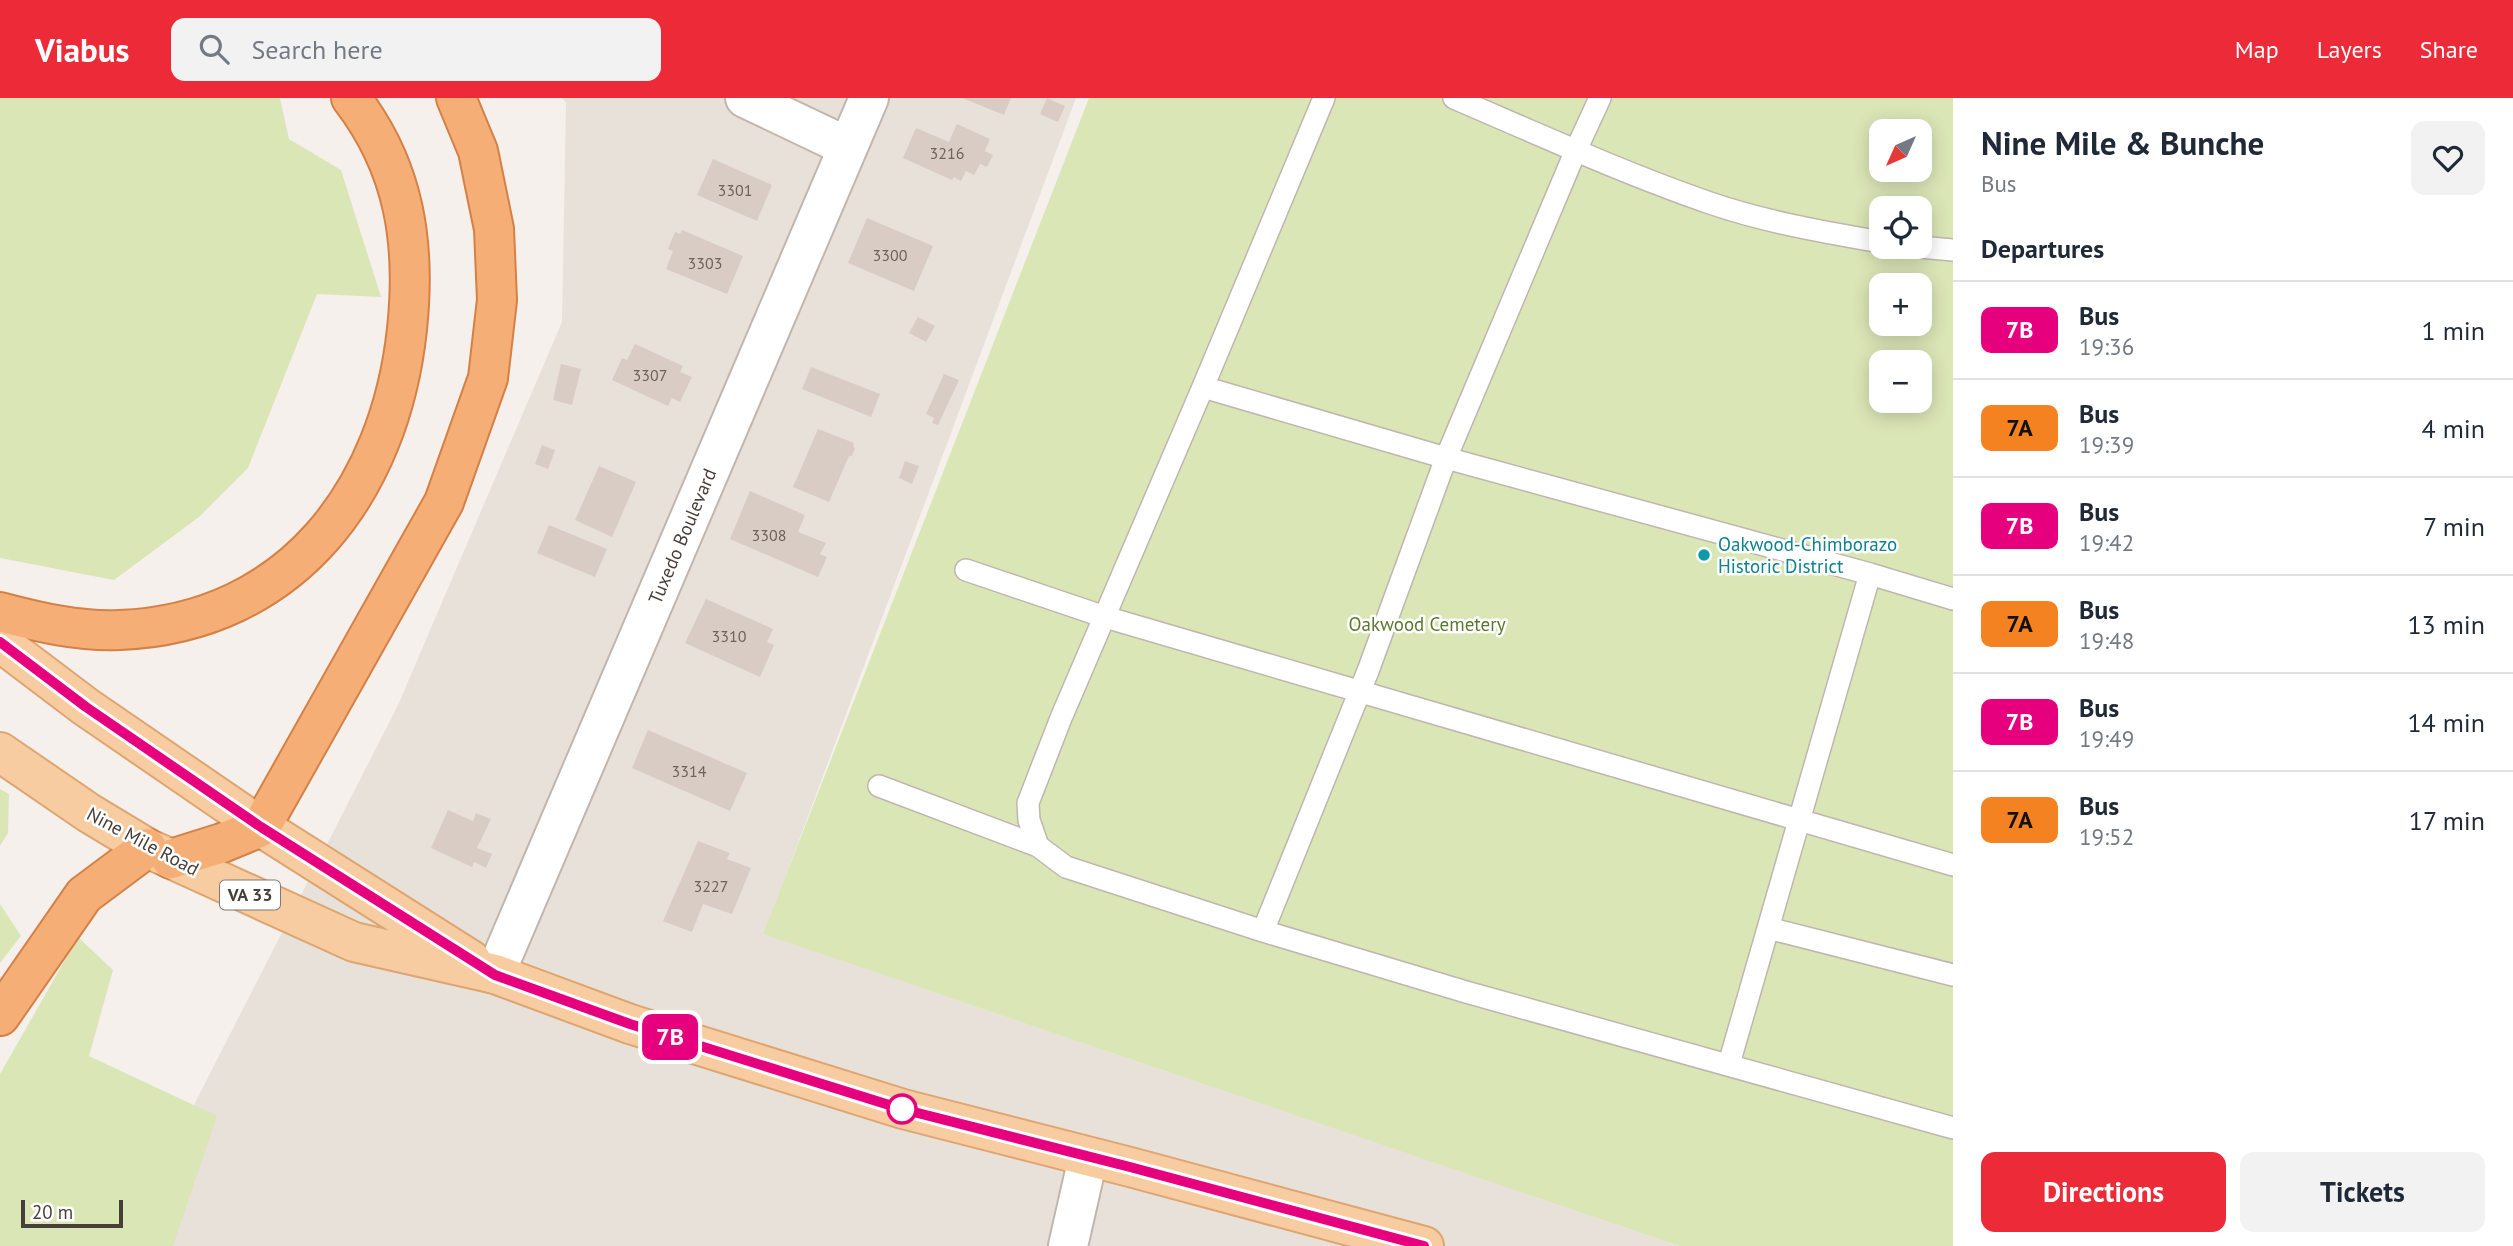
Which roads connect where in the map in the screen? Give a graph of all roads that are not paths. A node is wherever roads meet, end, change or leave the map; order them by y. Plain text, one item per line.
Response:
1 (351, 98) edge
2 (456, 98) edge
3 (745, 98) edge
4 (869, 98) edge
5 (1324, 98) edge
6 (1454, 98) edge
7 (1600, 98) edge
8 (848, 147) junction
9 (1576, 150) junction
10 (1869, 240) edge
11 (1932, 248) edge
12 (1953, 250) edge
13 (1203, 387) junction
14 (1446, 458) junction
15 (966, 570) dead end
16 (1870, 574) junction
17 (1953, 599) edge
18 (0, 612) edge
19 (1105, 617) junction
20 (0, 642) edge
21 (1359, 690) junction
22 (0, 752) edge
23 (879, 786) dead end
24 (1800, 820) junction
25 (261, 827) junction
26 (1038, 846) junction
27 (159, 853) junction
28 (1953, 865) edge
29 (1768, 928) junction
30 (1263, 931) junction
31 (495, 975) junction
32 (1953, 975) edge
33 (0, 1016) edge
34 (1729, 1064) junction
35 (1953, 1128) edge
36 (1088, 1158) junction
37 (1068, 1246) edge
38 (1424, 1246) edge

1 - 18 highway
2 - 25 highway
3 - 8 street
4 - 8 street, Tuxedo Boulevard
5 - 13 lane
6 - 9 lane
7 - 9 lane
8 - 31 street, Tuxedo Boulevard
9 - 10 lane
9 - 14 lane
11 - 12 lane
13 - 14 lane
13 - 19 lane
14 - 16 lane
14 - 21 lane
15 - 19 lane
16 - 17 lane
16 - 24 lane
19 - 21 lane
19 - 26 lane
20 - 25 main road, Nine Mile Road / VA 33
21 - 24 lane
21 - 30 lane
22 - 27 main road, Nine Mile Road / VA 33
23 - 26 lane
24 - 28 lane
24 - 29 lane
25 - 27 highway
25 - 31 main road, Nine Mile Road / VA 33
26 - 30 lane
27 - 31 main road, Nine Mile Road / VA 33
27 - 33 highway
29 - 32 lane
29 - 34 lane
30 - 34 lane
31 - 36 main road, Nine Mile Road / VA 33
34 - 35 lane
36 - 37 street
36 - 38 main road, Nine Mile Road / VA 33

